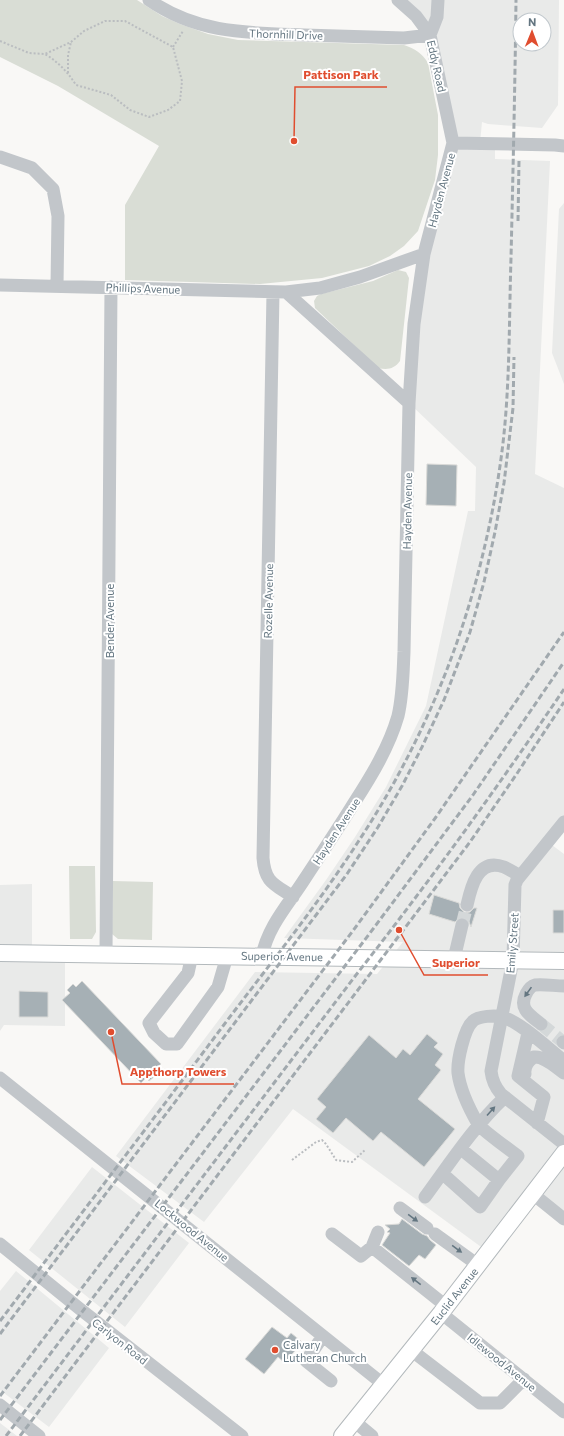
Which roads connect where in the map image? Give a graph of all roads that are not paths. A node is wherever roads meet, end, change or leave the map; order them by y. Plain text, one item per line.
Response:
1 (149, 0) edge
2 (398, 0) edge
3 (438, 0) edge
4 (430, 35) junction
5 (453, 143) junction
6 (564, 146) edge
7 (0, 157) edge
8 (424, 254) junction
9 (0, 285) edge
10 (57, 286) junction
11 (111, 287) junction
12 (279, 292) junction
13 (409, 403) junction
14 (564, 822) edge
15 (520, 876) junction
16 (293, 897) junction
17 (467, 905) tunnel mouth
18 (462, 925) tunnel mouth
19 (0, 953) edge
20 (106, 954) junction
21 (192, 955) junction
22 (228, 956) junction
23 (262, 956) junction
24 (454, 959) junction
25 (513, 960) junction
26 (564, 961) edge
27 (564, 986) edge
28 (502, 1016) junction
29 (541, 1024) tunnel mouth
30 (528, 1032) junction
31 (564, 1061) edge
32 (564, 1073) edge
33 (0, 1078) edge
34 (505, 1097) junction
35 (544, 1097) junction
36 (537, 1123) junction
37 (479, 1125) junction
38 (564, 1144) edge
39 (461, 1149) junction
40 (564, 1153) edge
41 (443, 1174) junction
42 (499, 1180) junction
43 (533, 1194) junction
44 (425, 1197) dead end
45 (400, 1208) dead end
46 (564, 1219) edge
47 (378, 1232) dead end
48 (332, 1234) dead end
49 (0, 1244) edge
50 (372, 1247) junction
51 (478, 1265) junction
52 (444, 1310) junction
53 (323, 1336) junction
54 (411, 1350) junction
55 (524, 1379) junction
56 (331, 1382) dead end
57 (383, 1384) junction
58 (0, 1405) edge
59 (564, 1412) edge
60 (354, 1421) junction
61 (39, 1436) edge
62 (242, 1436) edge
63 (342, 1436) edge
64 (372, 1436) edge

1 - 4 street, Thornhill Drive
2 - 4 street, Eddy Road
3 - 4 street
4 - 5 street, Eddy Road
5 - 6 street, Hayden Avenue
5 - 8 street, Hayden Avenue
7 - 10 street
8 - 12 street, Phillips Avenue
8 - 13 street, Hayden Avenue
9 - 10 street, Phillips Avenue
10 - 11 street, Phillips Avenue
11 - 12 street, Phillips Avenue
11 - 20 street, Bender Avenue
12 - 13 street
12 - 16 street, Rozelle Avenue
13 - 16 street, Hayden Avenue
14 - 15 street, Emily Street
15 - 17 street
15 - 25 street, Emily Street
16 - 23 street, Hayden Avenue
18 - 24 street
19 - 20 main road, Superior Avenue
20 - 21 main road, Superior Avenue
21 - 22 main road, Superior Avenue
21 - 22 street
22 - 23 main road, Superior Avenue
23 - 24 main road, Superior Avenue
24 - 25 main road, Superior Avenue
25 - 26 main road, Superior Avenue
25 - 28 street, Emily Street
27 -> 29 street
28 - 30 street
28 - 34 street, Emily Street
28 - 37 street
30 - 31 street
30 - 35 street
32 - 35 street
33 - 53 street, Lockwood Avenue
34 - 36 street
37 -> 34 street
35 - 36 street
36 - 38 street
37 - 39 street
37 - 42 street
39 - 41 street
39 - 42 street
40 - 43 main road, Euclid Avenue
41 - 42 street
41 - 44 street
43 - 46 street
43 - 51 main road, Euclid Avenue
45 -> 51 street
47 - 50 street
48 - 50 street
49 - 62 street, Carlyon Road
52 -> 50 street, Idlewood Avenue
51 - 52 main road, Euclid Avenue
52 - 54 main road, Euclid Avenue
52 - 55 street, Idlewood Avenue
53 - 56 street
53 - 57 street, Lockwood Avenue
54 - 55 street
54 - 57 main road, Euclid Avenue
55 - 59 street, Idlewood Avenue
57 - 60 main road, Euclid Avenue
58 - 61 street
60 - 63 main road, Euclid Avenue
60 - 64 street

